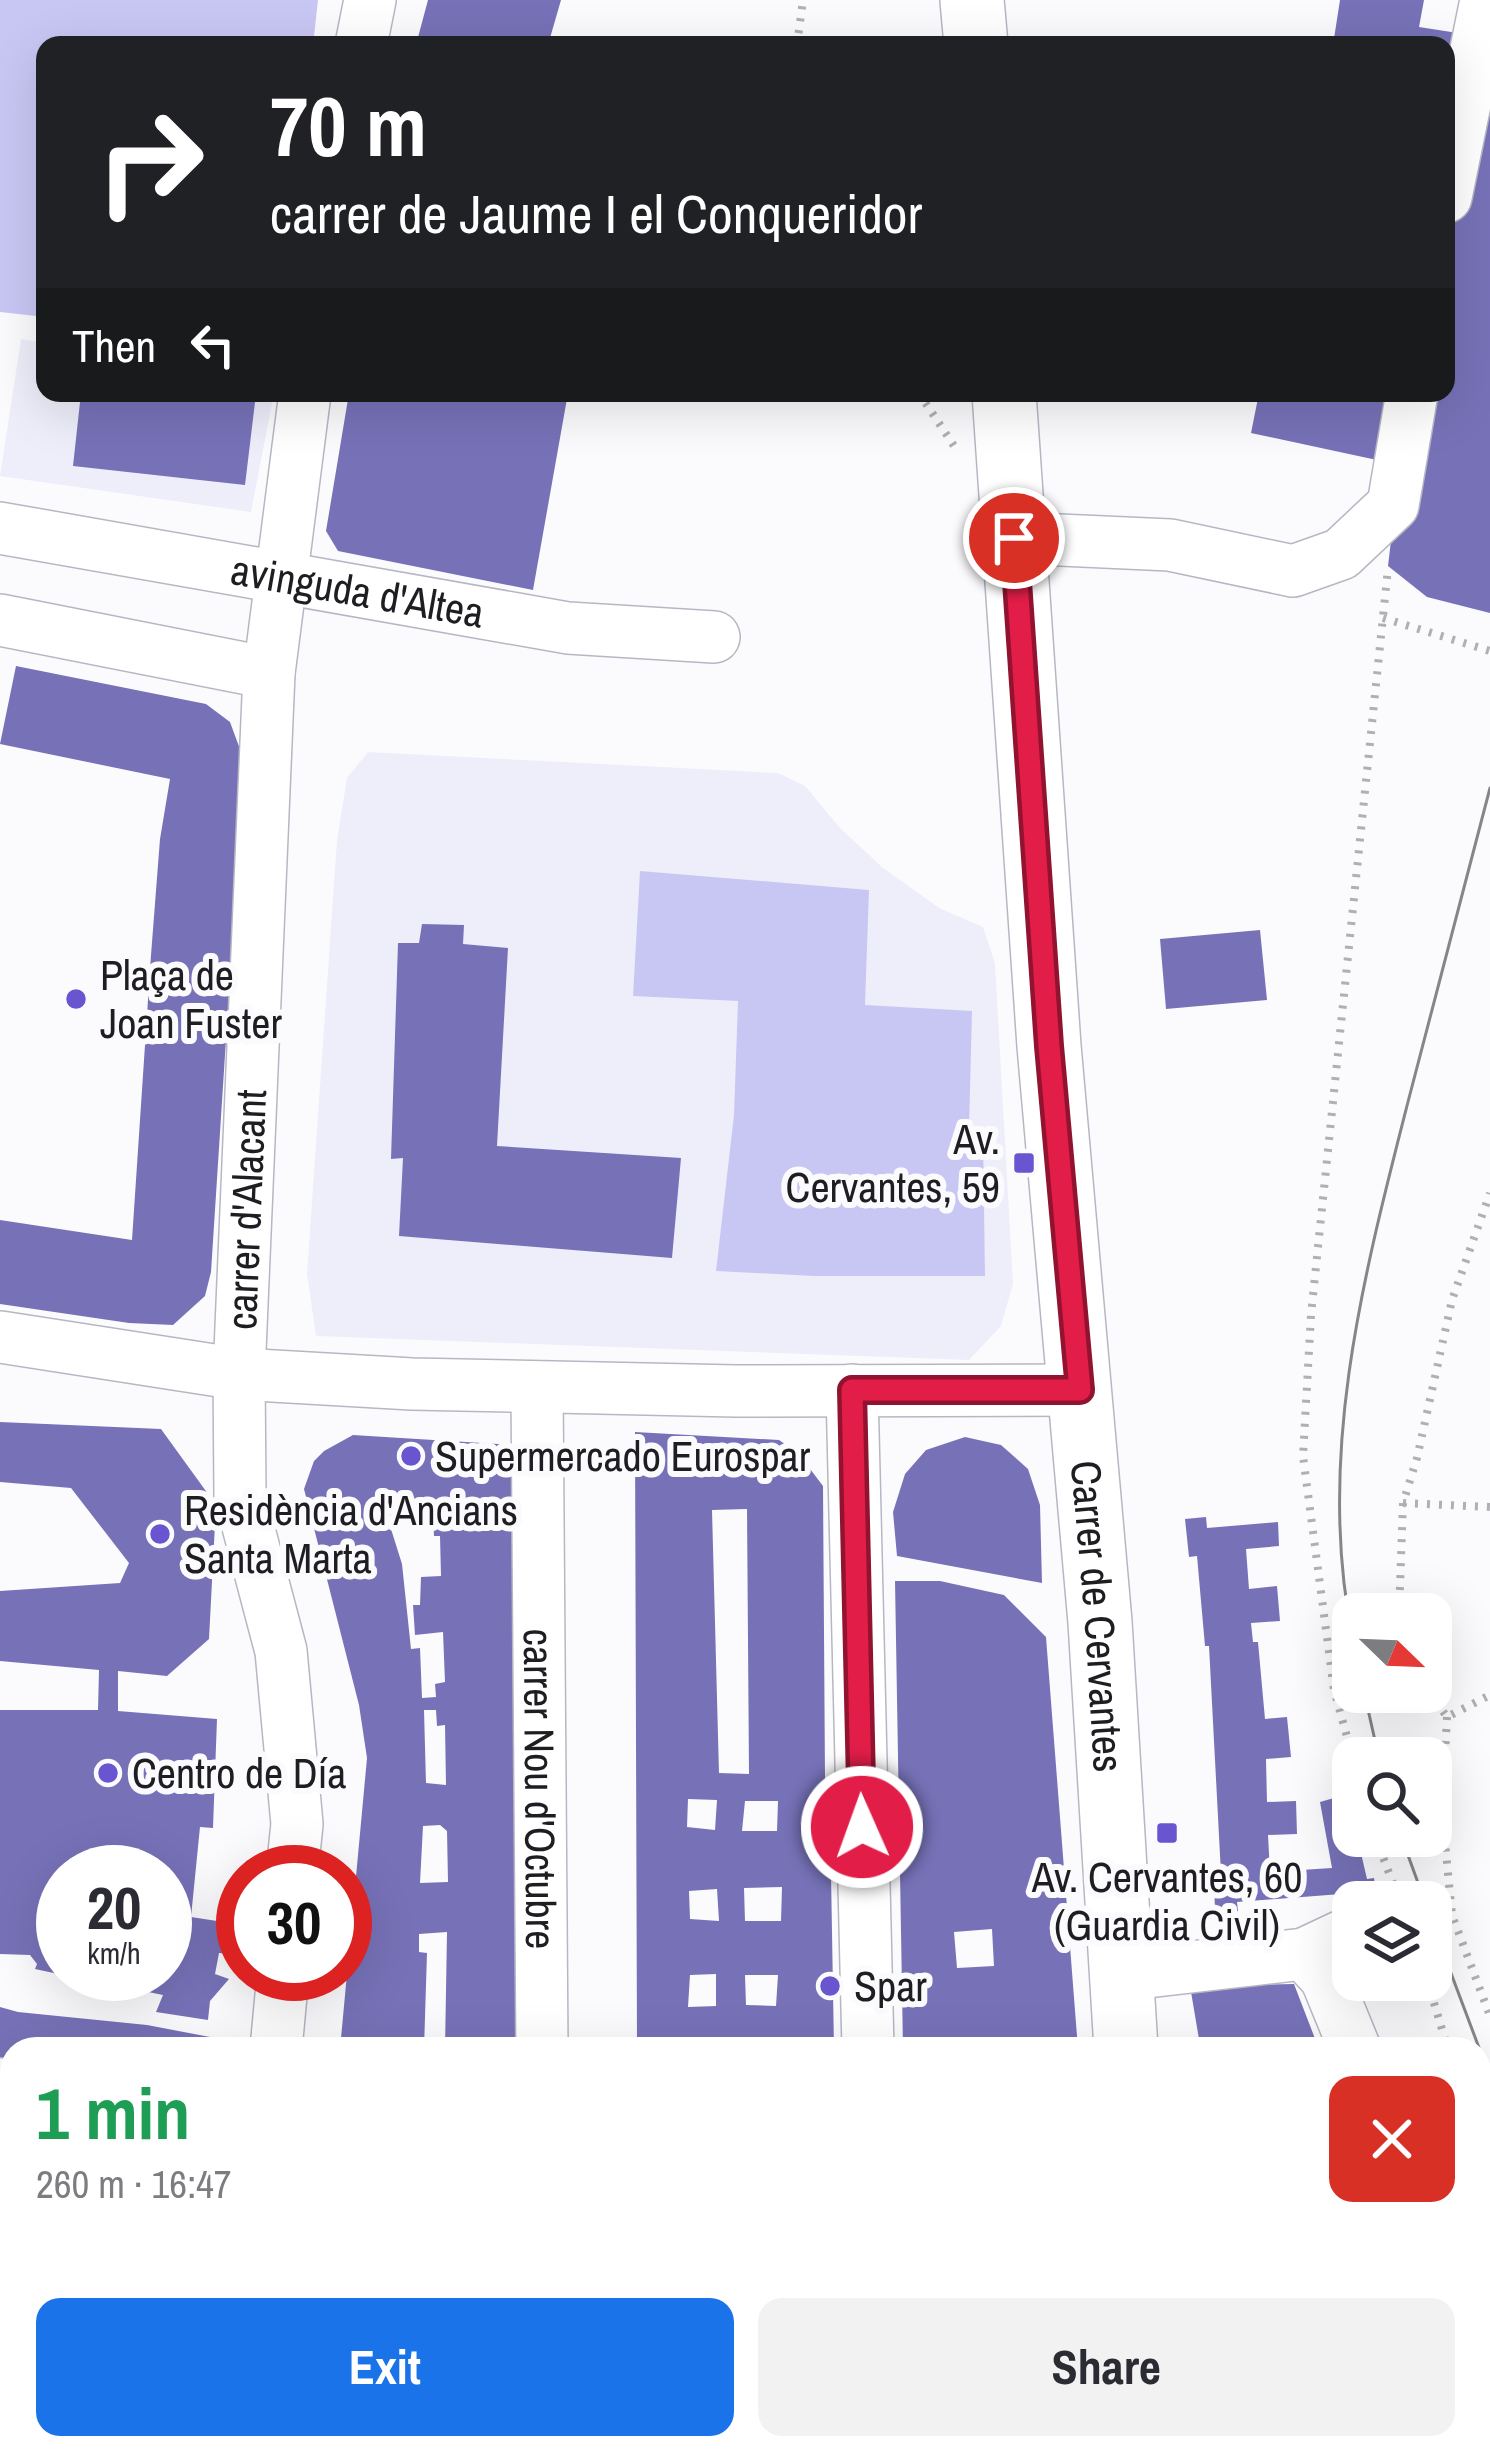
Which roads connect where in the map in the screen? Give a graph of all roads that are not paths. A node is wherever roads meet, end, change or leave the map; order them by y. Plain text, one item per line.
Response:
1 (370, 0) edge
2 (972, 0) edge
3 (1486, 0) edge
4 (363, 36) edge
5 (975, 36) edge
6 (1455, 153) edge
7 (304, 402) edge
8 (1005, 402) edge
9 (1410, 402) edge
10 (0, 528) edge
11 (1014, 538) junction
12 (283, 560) junction
13 (0, 620) edge
14 (714, 637) dead end
15 (269, 673) junction
16 (0, 1337) edge
17 (239, 1374) junction
18 (537, 1387) junction
19 (852, 1390) junction
20 (1080, 1390) junction
21 (295, 1845) edge
22 (1332, 1941) edge
23 (1304, 1954) junction
24 (1121, 1975) junction
25 (280, 2001) edge
26 (277, 2037) edge
27 (542, 2037) edge
28 (868, 2037) edge
29 (1125, 2037) edge
30 (1350, 2037) edge

1 - 4 street
2 - 5 main road
3 - 6 street
7 - 12 street, carrer d'Alacant
8 - 11 main road, Carrer de Cervantes
9 - 11 street
10 - 12 street, avinguda d'Altea
11 - 20 main road, Carrer de Cervantes
12 - 14 street, avinguda d'Altea
12 - 15 street, carrer d'Alacant
13 - 15 street
15 - 17 street, carrer d'Alacant
16 - 17 street
17 - 18 street
17 - 21 street, carrer d'Alacant
18 - 19 street
18 - 27 street, carrer Nou d'Octubre
19 - 20 street
19 - 28 street
20 - 24 main road, Carrer de Cervantes
22 - 23 street
23 - 24 street
23 - 30 street
24 - 29 main road, Carrer de Cervantes
25 - 26 street

